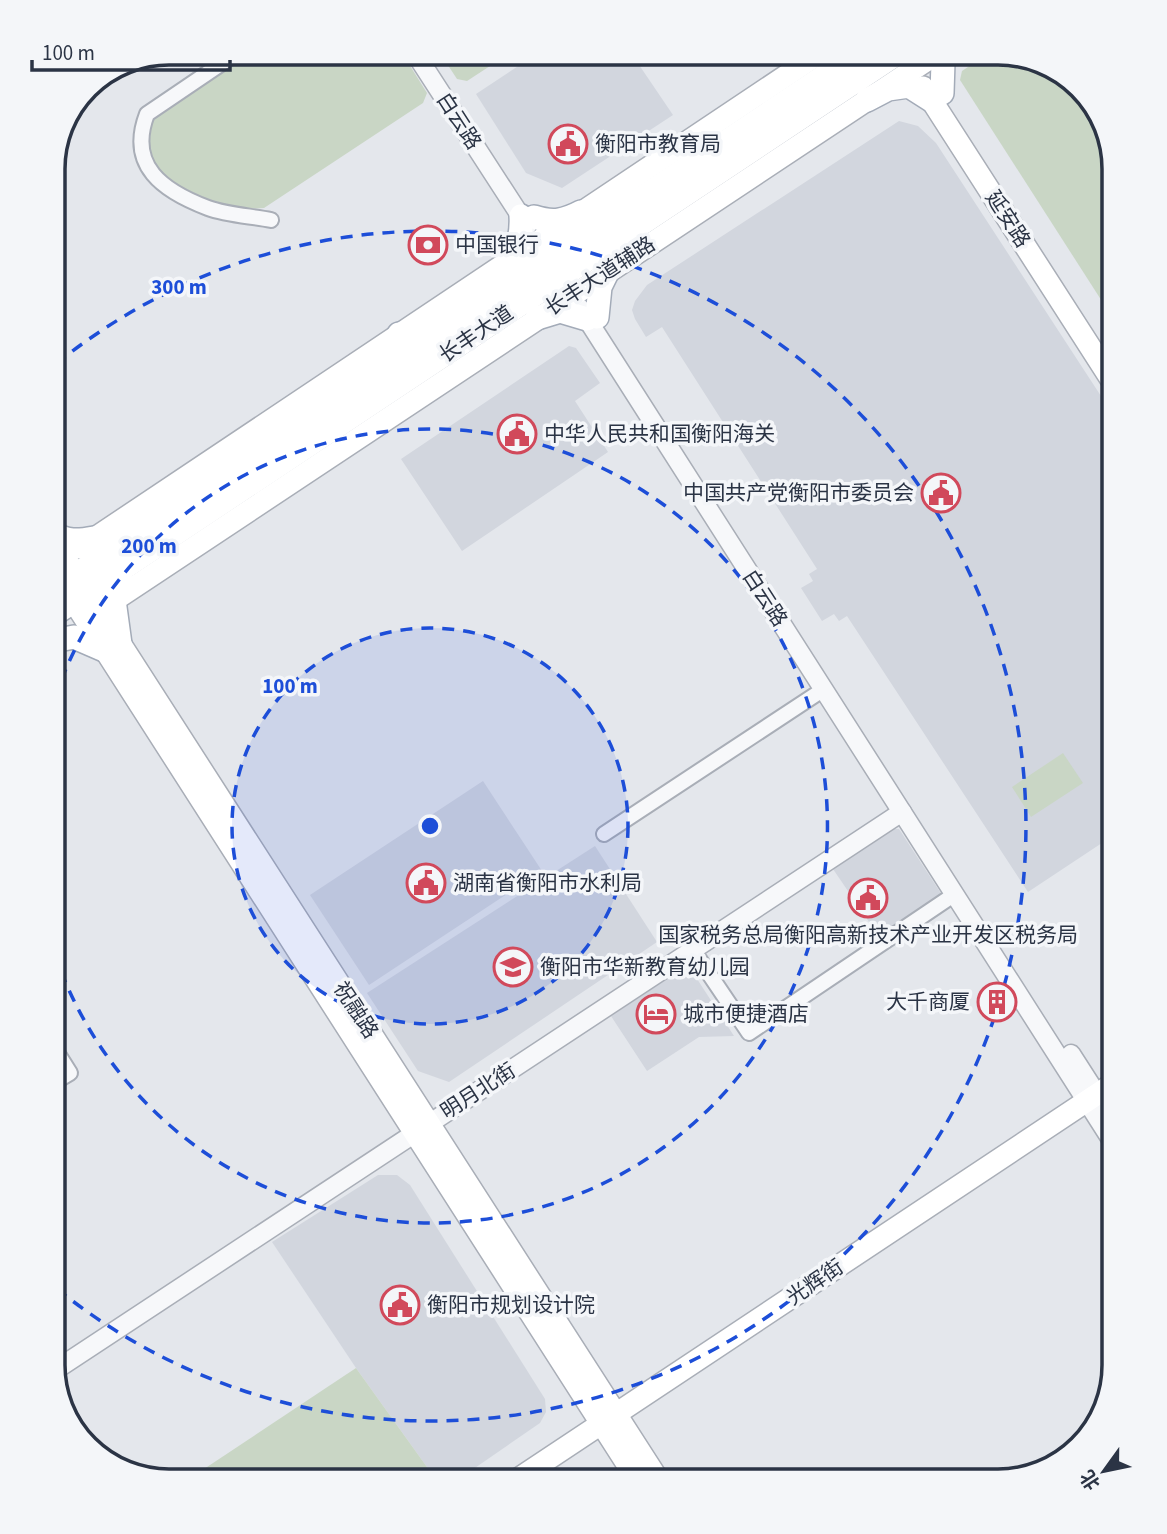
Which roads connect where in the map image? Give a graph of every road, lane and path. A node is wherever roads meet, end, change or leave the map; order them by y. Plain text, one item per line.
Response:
1 (218, 65) edge
2 (424, 65) edge
3 (436, 65) edge
4 (821, 65) edge
5 (821, 65) edge
6 (902, 65) edge
7 (906, 65) edge
8 (920, 65) edge
9 (942, 65) edge
10 (937, 96) junction
11 (867, 100) junction
12 (581, 212) joint
13 (271, 220) dead end
14 (626, 235) junction
15 (553, 256) junction
16 (513, 259) junction
17 (606, 273) junction
18 (486, 301) junction
19 (537, 318) junction
20 (592, 318) junction
21 (449, 326) junction
22 (399, 334) junction
23 (1102, 341) edge
24 (1102, 363) edge
25 (94, 538) junction
26 (65, 539) edge
27 (65, 567) edge
28 (74, 588) edge
29 (65, 611) edge
30 (65, 639) edge
31 (112, 647) junction
32 (824, 689) junction
33 (899, 807) junction
34 (604, 834) dead end
35 (954, 894) junction
36 (693, 950) junction
37 (1101, 1096) edge
38 (419, 1125) junction
39 (65, 1356) edge
40 (65, 1364) edge
41 (611, 1423) junction
42 (535, 1469) edge
43 (547, 1469) edge
44 (632, 1469) edge
45 (649, 1469) edge

1 - 13 street
2 - 15 street, 白云路
3 - 15 street, 白云路
4 - 15 main road, 长丰大道
5 - 12 main road
6 - 14 main road, 长丰大道
7 - 11 main road, 长丰大道辅路
8 - 10 main road, 延安路
9 - 10 main road
10 - 11 main road
10 - 23 main road, 延安路
10 - 24 main road, 延安路
11 - 17 main road, 长丰大道辅路
12 - 15 main road
14 - 15 main road, 长丰大道
14 - 17 main road
15 - 16 main road
15 - 17 main road, 长丰大道辅路
15 - 18 main road, 长丰大道
15 - 19 main road, 长丰大道辅路
15 - 20 street, 白云路
15 - 28 main road, 长丰大道
16 - 18 main road
16 - 22 main road, 长丰大道辅路
17 - 20 main road
18 - 21 main road, 长丰大道
19 - 20 main road
19 - 28 main road, 长丰大道辅路
20 - 32 street, 白云路
20 - 37 street, 白云路
21 - 22 main road
21 - 28 main road, 长丰大道
22 - 25 main road, 长丰大道辅路
25 - 26 main road
25 - 28 main road, 长丰大道辅路
27 - 28 main road, 祝融路
28 - 29 main road, 长丰大道辅路
28 - 31 main road
28 - 31 main road, 祝融路
30 - 31 main road
31 - 38 main road, 祝融路
32 - 33 street, 白云路
32 - 34 street
33 - 35 street, 白云路
33 - 36 street, 明月北街
33 - 38 street, 明月北街
35 - 36 street
35 - 37 street, 白云路
36 - 38 street, 明月北街
37 - 41 main road, 光辉街
38 - 39 street, 明月北街
38 - 40 street, 明月北街
38 - 41 main road, 祝融路
41 - 42 main road, 光辉街
41 - 43 main road, 光辉街
41 - 44 main road, 祝融路
41 - 45 main road, 祝融路

